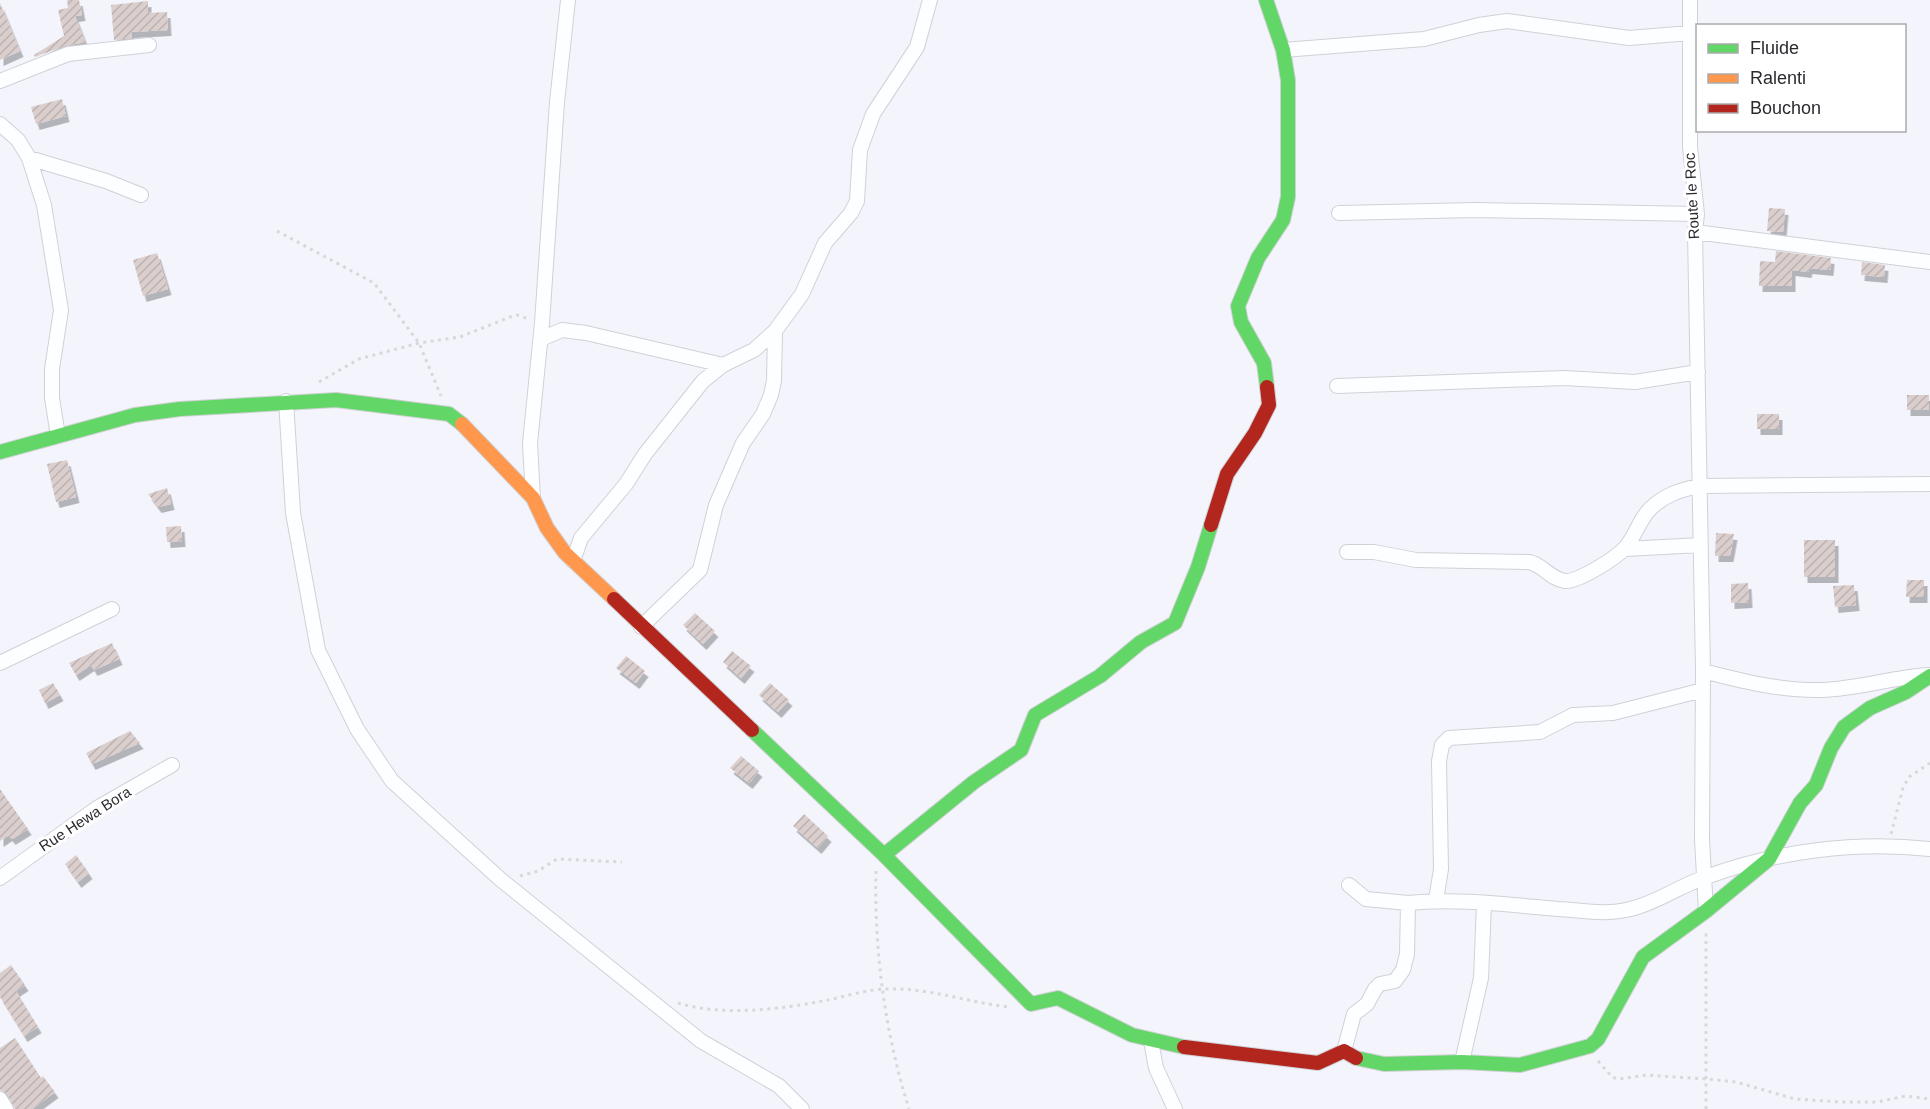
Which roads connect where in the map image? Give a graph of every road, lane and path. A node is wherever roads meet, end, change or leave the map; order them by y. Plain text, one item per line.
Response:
1 (568, 0) edge
2 (930, 0) edge
3 (1266, 0) edge
4 (1690, 0) edge
5 (1690, 33) junction
6 (149, 45) dead end
7 (1283, 50) junction
8 (0, 81) edge
9 (0, 124) edge
10 (28, 158) junction
11 (141, 195) dead end
12 (1339, 213) dead end
13 (1696, 214) junction
14 (277, 231) dead end
15 (1695, 232) junction
16 (1930, 262) edge
17 (542, 323) junction
18 (775, 331) junction
19 (541, 339) junction
20 (419, 343) junction
21 (723, 365) junction
22 (1698, 372) junction
23 (312, 386) dead end
24 (1337, 386) dead end
25 (286, 401) junction
26 (449, 414) junction
27 (58, 436) junction
28 (0, 452) edge
29 (1930, 484) edge
30 (1700, 486) junction
31 (533, 498) junction
32 (1701, 545) junction
33 (1624, 549) junction
34 (1347, 552) dead end
35 (573, 561) junction
36 (112, 609) dead end
37 (641, 627) junction
38 (0, 663) edge
39 (1703, 671) junction
40 (1930, 676) edge
41 (1703, 690) junction
42 (1930, 763) edge
43 (172, 765) dead end
44 (1888, 844) junction
45 (1930, 849) edge
46 (884, 855) junction
47 (1769, 859) junction
48 (622, 862) dead end
49 (877, 869) dead end
50 (1704, 877) junction
51 (0, 878) edge
52 (500, 879) junction
53 (1349, 885) dead end
54 (1436, 900) junction
55 (1408, 903) junction
56 (1484, 903) junction
57 (1706, 911) junction
58 (884, 988) junction
59 (673, 1001) dead end
60 (1031, 1004) junction
61 (1151, 1041) junction
62 (1579, 1050) junction
63 (1344, 1051) junction
64 (1462, 1062) junction
65 (1707, 1079) junction
66 (1930, 1099) edge
67 (0, 1100) edge
68 (6, 1109) edge
69 (802, 1109) edge
70 (909, 1109) edge
71 (1175, 1109) edge
72 (1706, 1109) edge

1 - 17 street
2 - 18 street
3 - 7 street
4 - 5 street, Route le Roc
5 - 7 street
5 - 13 street, Route le Roc
6 - 8 street
7 - 46 street
9 - 10 street
10 - 11 street
10 - 27 street
12 - 13 street
13 - 15 street, Route le Roc
14 - 20 path
15 - 16 street
15 - 22 street, Route le Roc
17 - 19 street
17 - 20 path
18 - 21 street
18 - 37 street
19 - 21 street
19 - 31 street
20 - 23 path
20 - 26 path
21 - 35 street
22 - 24 street
22 - 30 street, Route le Roc
25 - 26 street
25 - 27 street
25 - 52 street
26 - 31 street
27 - 28 street
29 - 30 street
30 - 32 street, Route le Roc
30 - 33 street
31 - 35 street
32 - 33 street
32 - 39 street, Route le Roc
33 - 34 street
35 - 37 street
36 - 38 street
37 - 46 street
39 - 40 street
39 - 41 street, Route le Roc
40 - 47 street
41 - 50 street, Route le Roc
41 - 54 street
42 - 44 path
43 - 51 street, Rue Hewa Bora
44 - 45 street
44 - 47 street
46 - 60 street
47 - 50 street
47 - 57 street
48 - 52 path
49 - 58 path
50 - 56 street
50 - 57 street, Route le Roc
52 - 69 street
53 - 55 street
54 - 55 street
54 - 56 street
55 - 63 street
56 - 64 street
57 - 62 street
57 - 65 path
58 - 59 path
58 - 60 path
58 - 70 path
60 - 61 street
61 - 63 street
61 - 71 street
62 - 64 street
62 - 65 path
63 - 64 street
65 - 66 path
65 - 72 path
67 - 68 street

